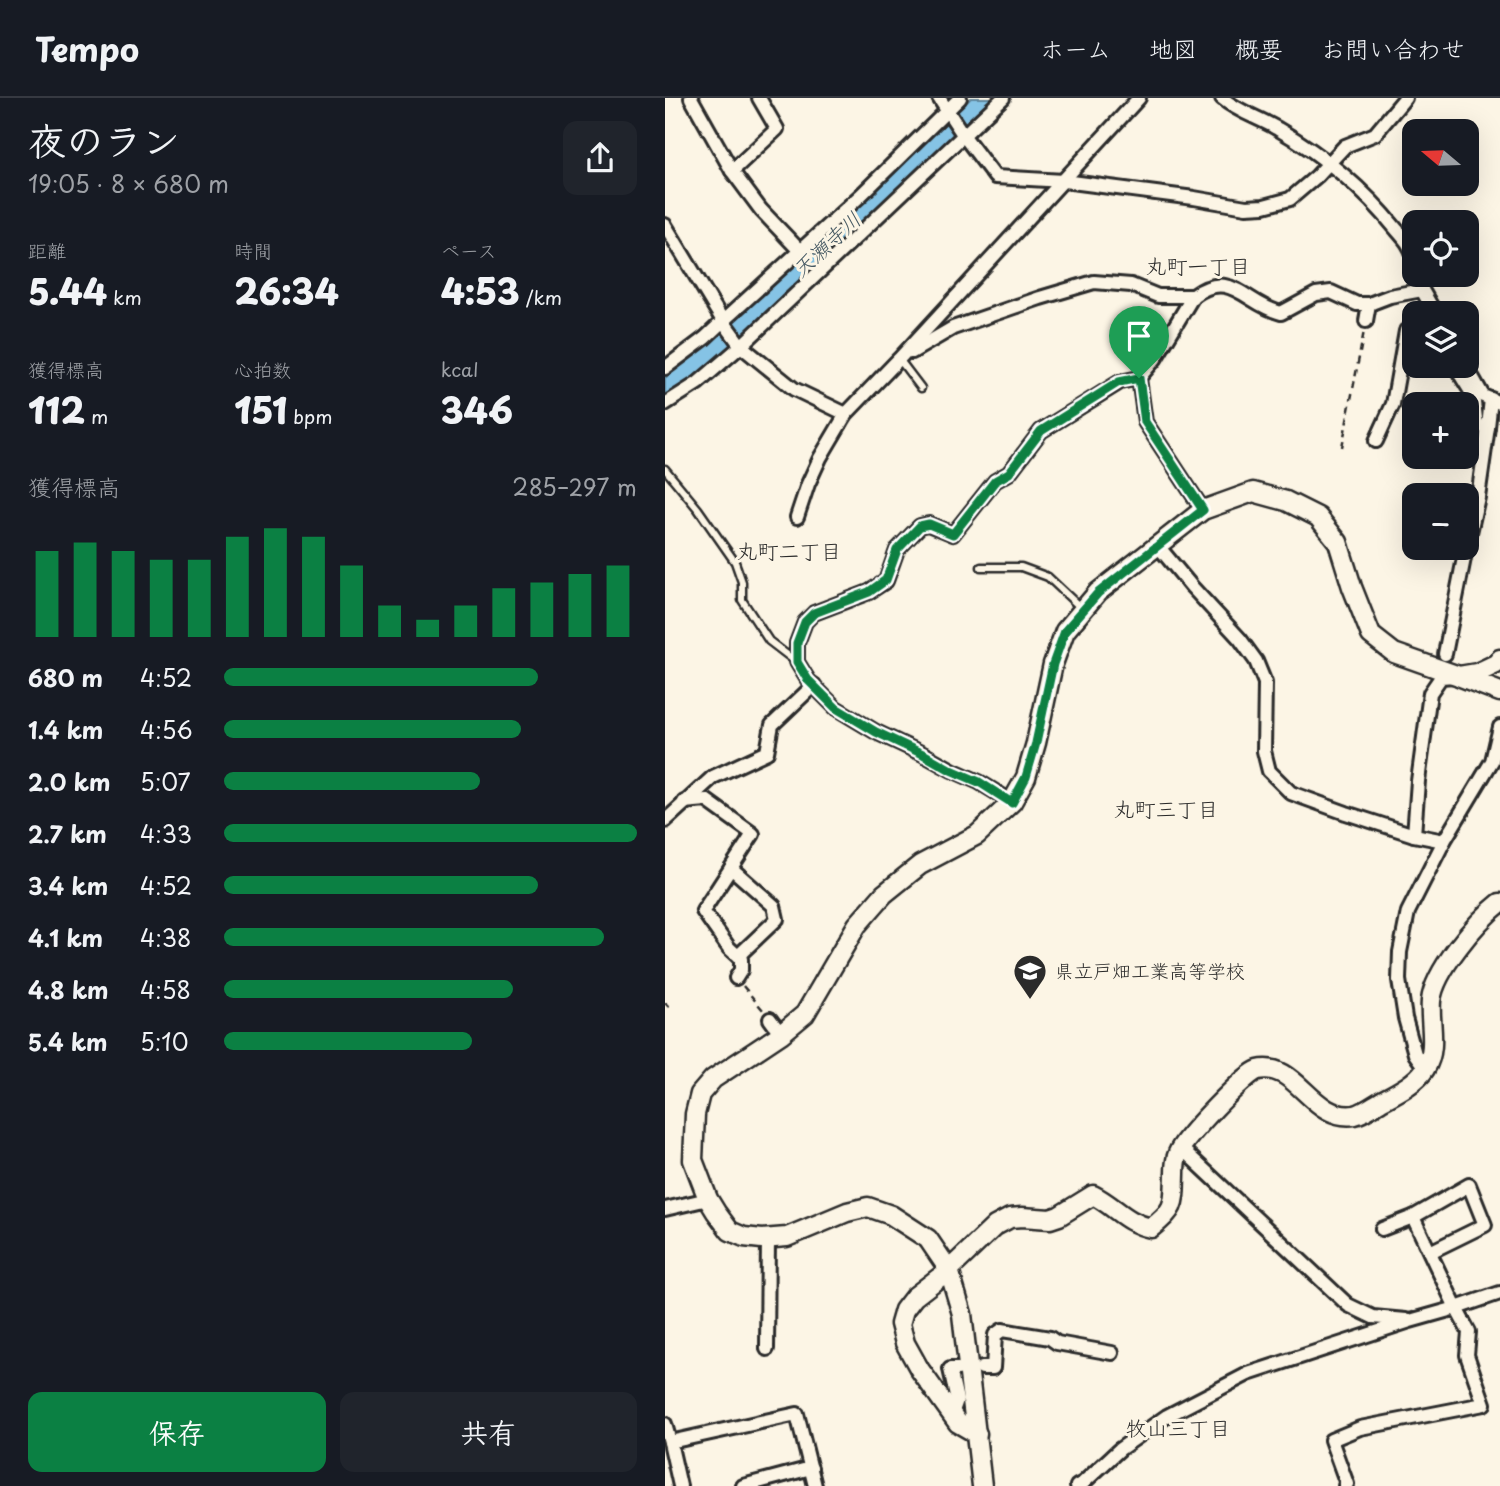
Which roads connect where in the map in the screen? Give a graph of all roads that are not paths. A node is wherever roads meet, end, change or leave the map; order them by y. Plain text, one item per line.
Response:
1 (691, 98) edge
2 (759, 98) edge
3 (939, 98) edge
4 (960, 98) edge
5 (1003, 98) edge
6 (1139, 98) edge
7 (1222, 98) edge
8 (1405, 98) edge
9 (947, 110) junction
10 (964, 136) junction
11 (1329, 163) junction
12 (732, 172) junction
13 (1064, 181) junction
14 (665, 225) edge
15 (1402, 236) edge
16 (800, 251) junction
17 (1421, 287) edge
18 (1422, 290) junction
19 (1193, 296) junction
20 (1428, 301) edge
21 (1369, 304) junction
22 (723, 321) junction
23 (1366, 321) road end
24 (741, 346) junction
25 (1402, 352) edge
26 (899, 359) junction
27 (665, 368) edge
28 (1139, 378) junction
29 (1462, 378) edge
30 (1473, 378) edge
31 (921, 388) dead end
32 (1496, 401) edge
33 (665, 404) edge
34 (846, 414) junction
35 (1488, 427) junction
36 (1376, 441) dead end
37 (665, 470) edge
38 (1479, 490) edge
39 (1203, 510) junction
40 (797, 517) dead end
41 (1158, 546) junction
42 (1463, 560) edge
43 (981, 567) dead end
44 (1083, 610) junction
45 (1445, 654) dead end
46 (1500, 659) edge
47 (797, 662) junction
48 (1459, 676) junction
49 (814, 685) junction
50 (1500, 692) edge
51 (1500, 727) edge
52 (684, 802) junction
53 (1012, 803) junction
54 (665, 821) edge
55 (1414, 835) junction
56 (1444, 841) junction
57 (730, 868) junction
58 (1500, 903) edge
59 (738, 956) junction
60 (736, 978) road end
61 (1426, 1068) junction
62 (1180, 1147) junction
63 (708, 1199) junction
64 (665, 1209) edge
65 (1413, 1217) junction
66 (1382, 1229) dead end
67 (768, 1239) junction
68 (1430, 1252) junction
69 (949, 1270) junction
70 (1500, 1293) edge
71 (1456, 1308) junction
72 (1410, 1321) junction
73 (767, 1349) dead end
74 (1112, 1353) dead end
75 (982, 1368) dead end
76 (958, 1369) dead end
77 (952, 1414) junction
78 (665, 1424) edge
79 (977, 1434) junction
80 (670, 1442) junction
81 (811, 1468) junction
82 (680, 1486) edge
83 (743, 1486) edge
84 (815, 1486) edge
85 (982, 1486) edge
86 (1077, 1486) edge
87 (1345, 1486) edge

1 - 12 street
2 - 12 street
3 - 9 street
4 - 9 street
5 - 10 street
6 - 13 street
7 - 11 street
8 - 11 street
9 - 10 street
9 - 16 street
10 - 13 street
10 - 24 street
11 - 13 street
11 - 15 street
12 - 16 street
13 - 26 street
14 - 22 street
16 - 22 street
17 - 18 street
18 - 20 street
18 - 21 street
19 - 21 street
19 - 26 street
19 - 28 street
21 - 23 street
22 - 24 street
22 - 27 street
24 - 33 street
24 - 34 street
25 - 36 street
26 - 31 lane
26 - 34 street
28 - 39 street
28 - 47 street
29 - 35 street
30 - 32 street
32 - 35 street
34 - 40 street
35 - 38 street
37 - 47 lane
39 - 41 street
39 - 48 street
41 - 44 street
41 - 55 street
42 - 45 street
43 - 44 lane
44 - 53 street
46 - 48 street
47 - 49 street
48 - 50 street
48 - 55 street
49 - 52 street
49 - 53 street
51 - 56 street
52 - 54 street
52 - 57 street
53 - 63 street
55 - 56 street
56 - 61 street
57 - 59 street
57 - 59 street
58 - 61 street
59 - 60 street
61 - 62 street
62 - 69 street
62 - 72 street
63 - 64 street
63 - 67 street
65 - 66 street
65 - 68 street
65 - 68 street
67 - 69 street
67 - 73 street
68 - 71 street
69 - 77 street
69 - 79 street
70 - 71 street
71 - 72 street
71 - 87 street
72 - 86 street
74 - 75 street
76 - 77 street
77 - 79 street
78 - 80 street
79 - 85 street
80 - 81 street
80 - 82 street
81 - 83 street
81 - 84 street

